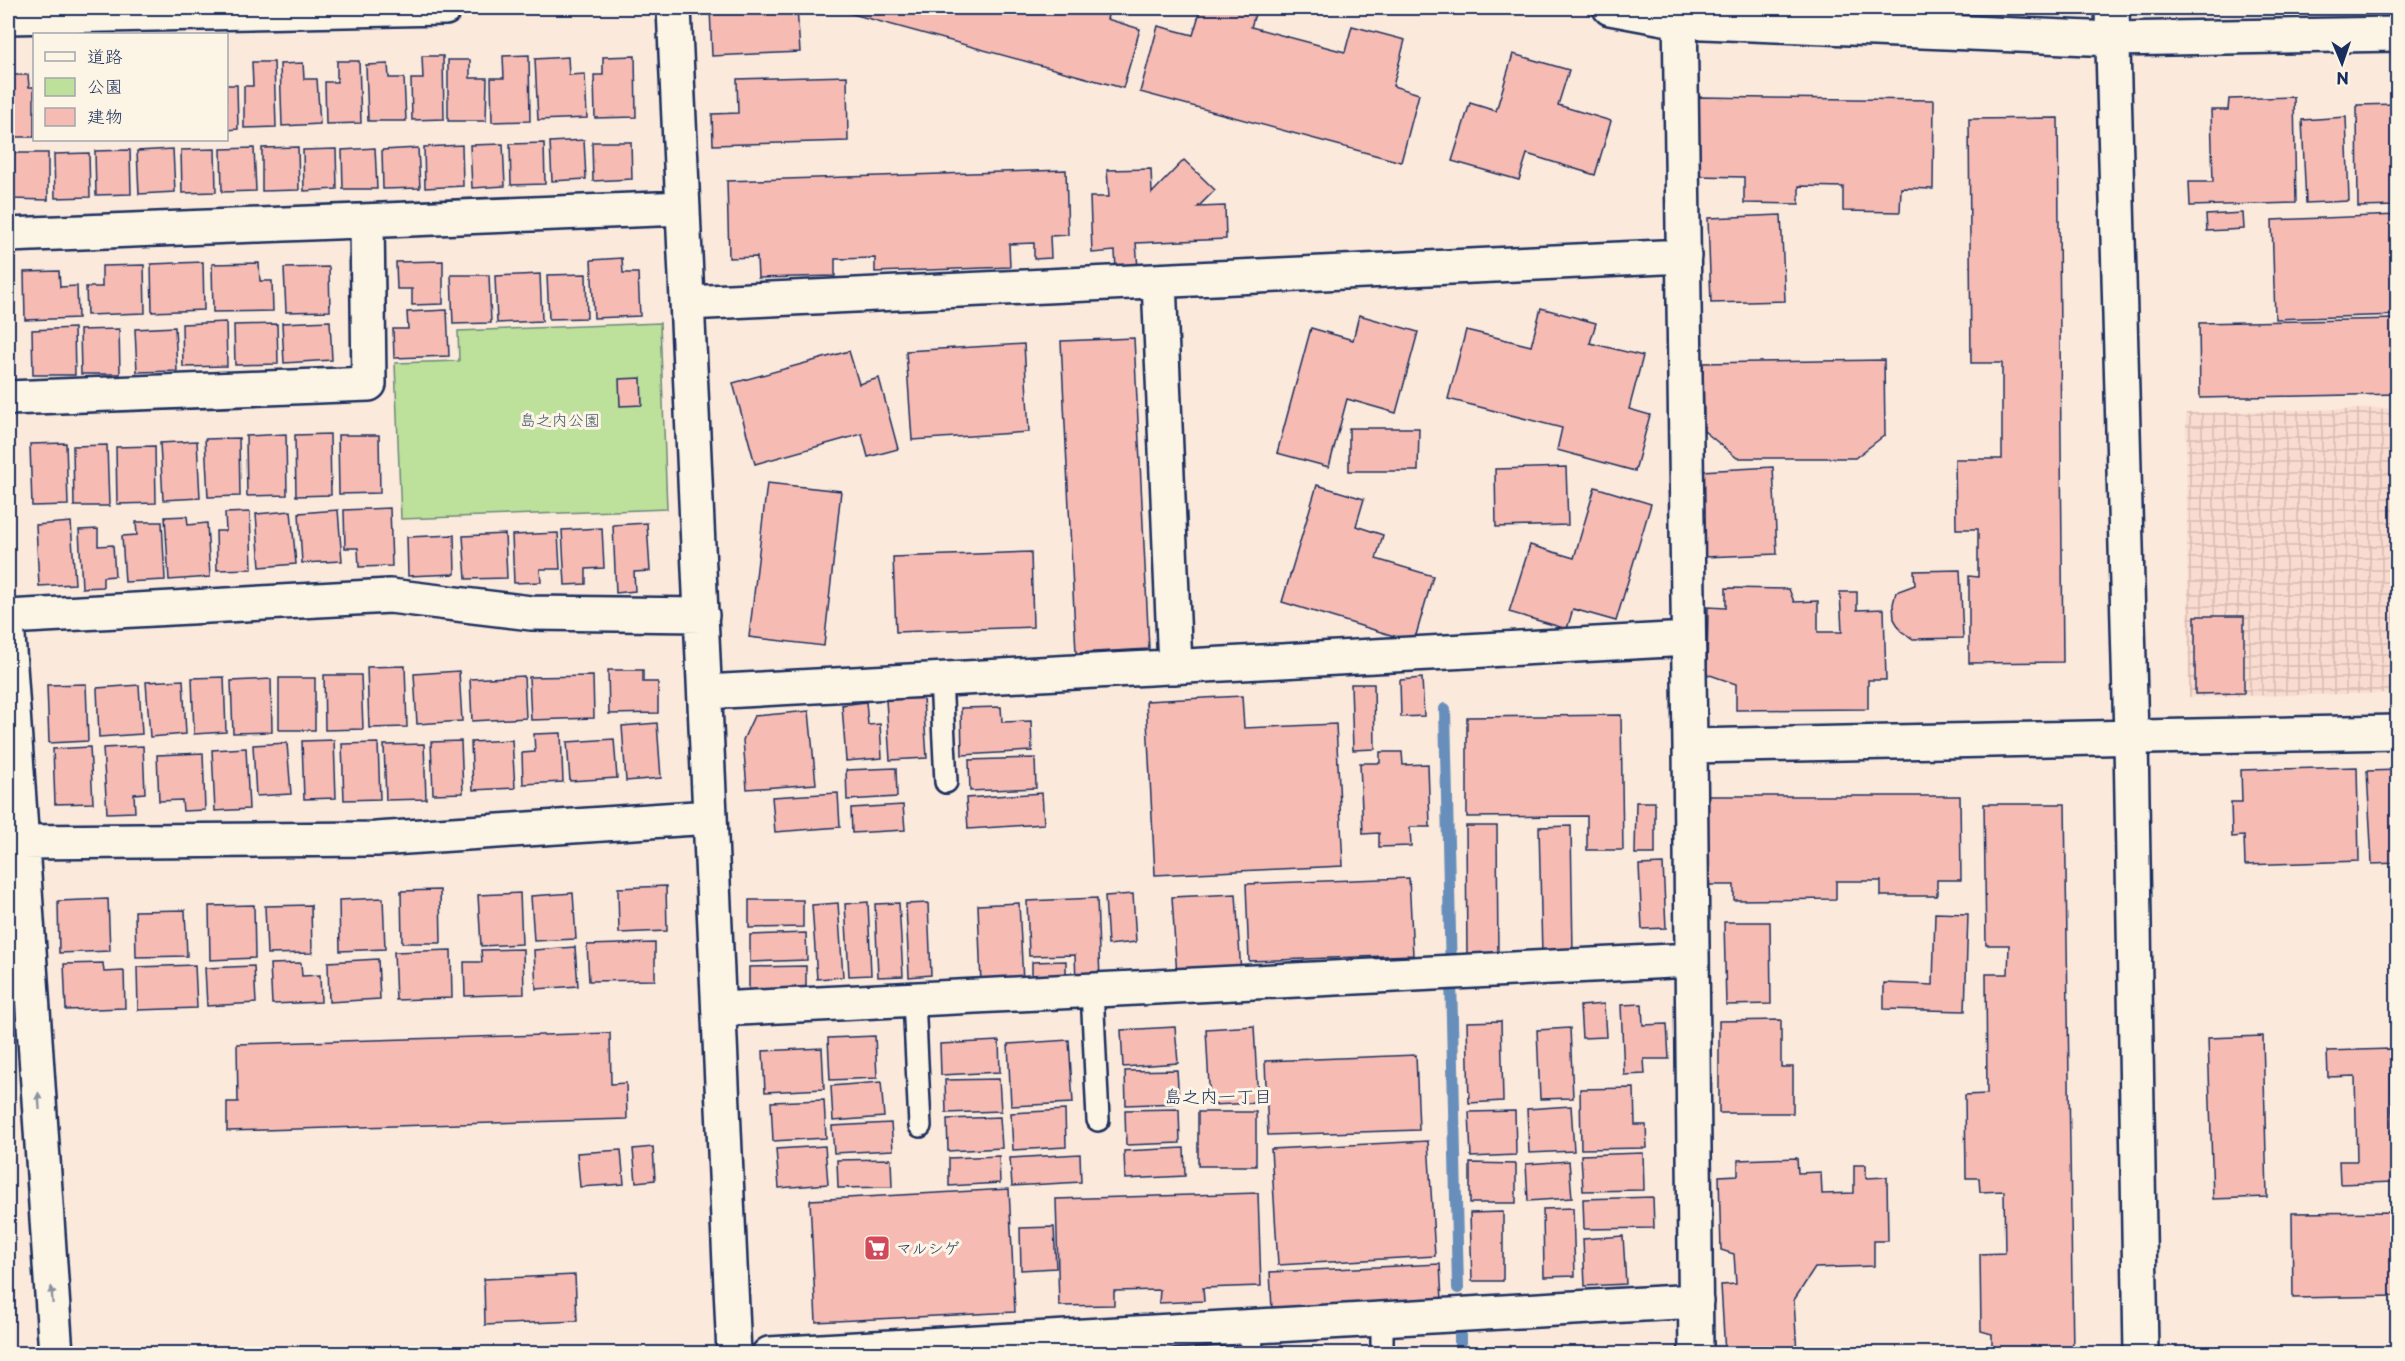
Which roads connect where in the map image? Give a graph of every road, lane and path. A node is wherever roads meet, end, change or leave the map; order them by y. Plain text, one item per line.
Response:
1 (445, 8) edge
2 (674, 8) edge
3 (1610, 8) edge
4 (353, 9) edge
5 (1680, 14) edge
6 (8, 17) edge
7 (2112, 23) edge
8 (2397, 34) edge
9 (683, 208) junction
10 (367, 221) junction
11 (8, 235) edge
12 (1684, 256) junction
13 (1160, 281) junction
14 (687, 303) junction
15 (8, 398) edge
16 (702, 615) junction
17 (8, 617) edge
18 (8, 636) edge
19 (1688, 639) junction
20 (1175, 667) junction
21 (941, 679) junction
22 (705, 692) junction
23 (2397, 732) edge
24 (2131, 738) junction
25 (1690, 746) junction
26 (946, 782) dead end
27 (710, 817) junction
28 (21, 842) junction
29 (1692, 960) junction
30 (1092, 990) junction
31 (914, 999) junction
32 (719, 1009) junction
33 (1098, 1120) dead end
34 (920, 1126) dead end
35 (1696, 1301) junction
36 (1382, 1318) junction
37 (1252, 1340) edge
38 (56, 1353) edge
39 (734, 1353) edge
40 (770, 1353) edge
41 (1382, 1353) edge
42 (1696, 1353) edge
43 (2141, 1353) edge

1 - 4 street
2 - 9 street
3 - 5 street
4 - 6 street
5 - 7 street
5 - 12 street
7 - 8 street
7 - 24 street
9 - 10 street
9 - 14 street
10 - 11 street
10 - 15 street
12 - 13 street
12 - 19 street
13 - 14 street
13 - 20 street
14 - 16 street
16 - 17 street
16 - 22 street
18 - 28 street
19 - 20 street
19 - 25 street
20 - 21 street
21 - 22 street
21 - 26 lane
22 - 27 street
23 - 24 street
24 - 25 street
24 - 43 street
25 - 29 street
27 - 28 street
27 - 32 street
38 -> 28 street
29 - 30 street
29 - 35 street
30 - 31 street
30 - 33 lane
31 - 32 street
31 - 34 lane
32 - 39 street
35 - 36 street
35 - 42 street
36 - 37 street
36 - 41 lane
37 - 40 street

